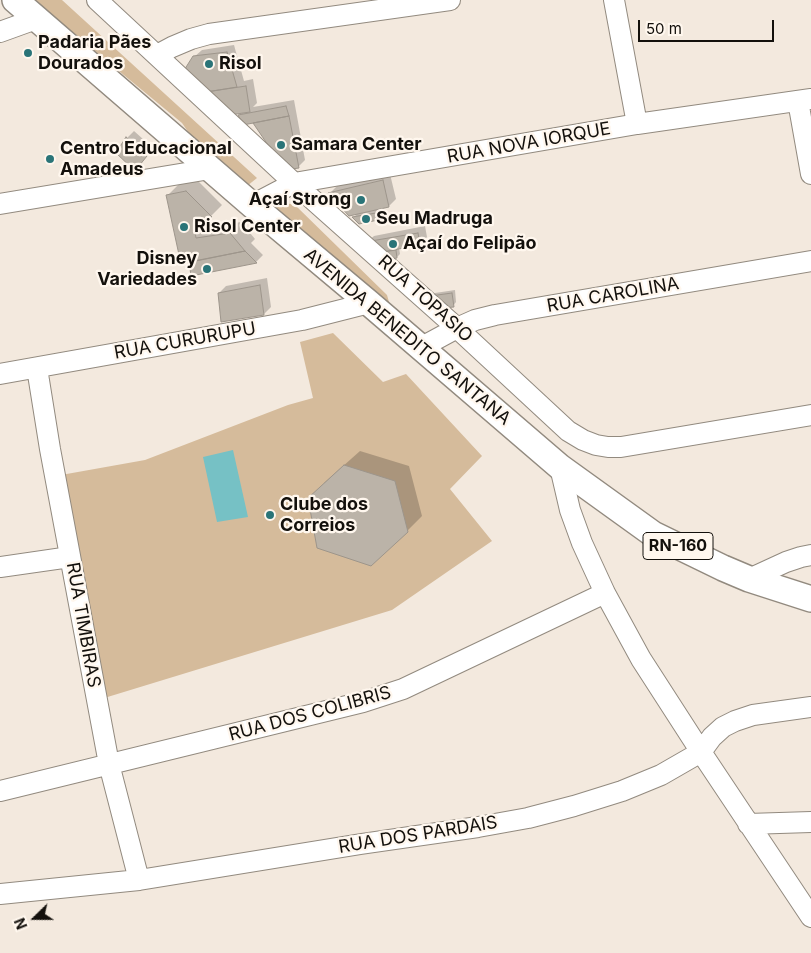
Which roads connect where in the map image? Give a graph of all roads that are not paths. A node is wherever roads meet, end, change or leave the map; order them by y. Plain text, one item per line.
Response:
1 (15, 0) edge
2 (96, 0) edge
3 (450, 0) edge
4 (614, 0) edge
5 (36, 19) junction
6 (0, 32) edge
7 (156, 55) junction
8 (804, 100) edge
9 (637, 124) junction
10 (210, 168) junction
11 (811, 174) edge
12 (294, 183) junction
13 (0, 204) edge
14 (252, 205) junction
15 (811, 261) edge
16 (369, 303) junction
17 (457, 328) junction
18 (420, 348) junction
19 (37, 368) junction
20 (0, 374) edge
21 (811, 415) edge
22 (560, 467) junction
23 (811, 555) edge
24 (70, 557) junction
25 (0, 567) edge
26 (749, 579) junction
27 (605, 593) junction
28 (811, 599) edge
29 (811, 707) edge
30 (700, 752) junction
31 (109, 764) junction
32 (0, 791) edge
33 (811, 822) edge
34 (748, 824) junction
35 (139, 880) junction
36 (0, 894) edge
37 (811, 917) edge

1 - 5 main road, AVENIDA BENEDITO SANTANA / RN-160
2 - 7 street, RUA TOPASIO
3 - 7 street
4 - 9 street
5 - 6 street
5 - 10 main road, AVENIDA BENEDITO SANTANA / RN-160
7 - 12 street, RUA TOPASIO
8 - 9 street, RUA NOVA IORQUE
8 - 11 street
9 - 12 street, RUA NOVA IORQUE
10 - 13 street
10 - 14 main road, AVENIDA BENEDITO SANTANA / RN-160
12 - 14 street, RUA NOVA IORQUE
12 - 17 street, RUA TOPASIO
14 - 16 main road, AVENIDA BENEDITO SANTANA / RN-160
15 - 17 street, RUA CAROLINA
16 - 18 main road, AVENIDA BENEDITO SANTANA / RN-160
16 - 19 street, RUA CURURUPU
17 - 18 street, RUA CAROLINA
17 - 21 street, RUA TOPASIO
18 - 22 main road, AVENIDA BENEDITO SANTANA / RN-160
19 - 20 street, RUA CURURUPU
19 - 24 street, RUA TIMBIRAS
22 - 26 main road, AVENIDA BENEDITO SANTANA / RN-160
22 - 27 street
23 - 26 street
24 - 25 street
24 - 31 street, RUA TIMBIRAS
26 - 28 main road, AVENIDA BENEDITO SANTANA / RN-160
27 - 30 street
27 - 31 street, RUA DOS COLIBRIS
29 - 30 street, RUA DOS PARDAIS
30 - 34 street
30 - 35 street, RUA DOS PARDAIS
31 - 32 street, RUA DOS COLIBRIS
31 - 35 street, RUA TIMBIRAS
33 - 34 street
34 - 37 street
35 - 36 street, RUA DOS PARDAIS

